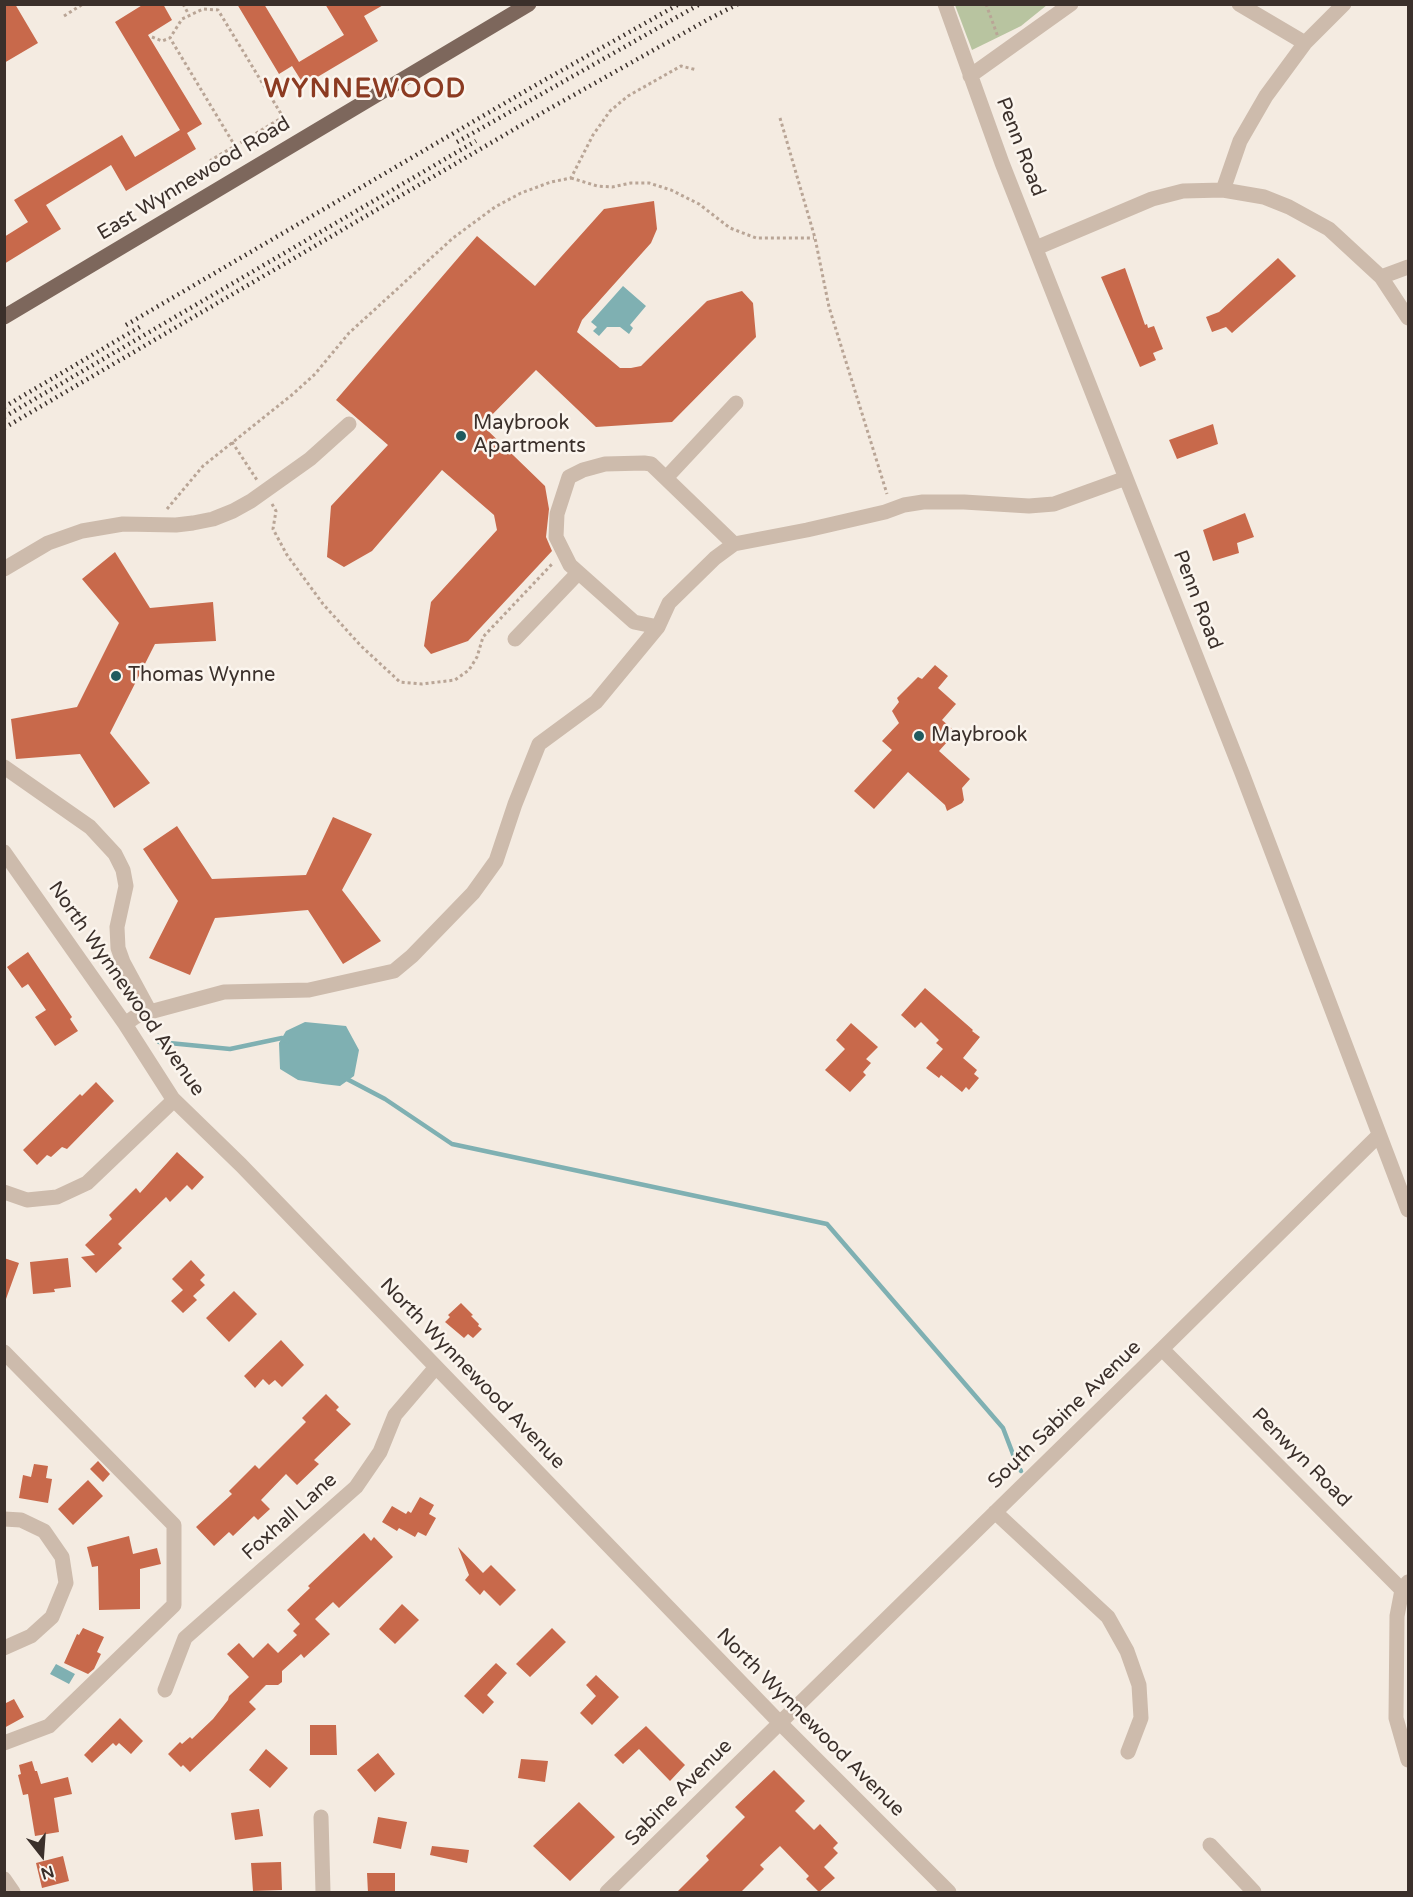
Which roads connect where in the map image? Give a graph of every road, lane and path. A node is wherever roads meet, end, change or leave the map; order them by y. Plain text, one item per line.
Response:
1 (83, 4) edge
2 (183, 4) edge
3 (529, 4) edge
4 (945, 4) edge
5 (986, 4) edge
6 (1071, 4) edge
7 (1239, 4) edge
8 (1344, 4) edge
9 (189, 15) junction
10 (64, 16) dead end
11 (152, 37) dead end
12 (170, 38) junction
13 (1305, 43) junction
14 (1003, 53) junction
15 (697, 70) dead end
16 (970, 76) junction
17 (780, 118) dead end
18 (235, 146) junction
19 (571, 178) junction
20 (225, 185) junction
21 (1223, 190) junction
22 (815, 238) junction
23 (1036, 248) junction
24 (1408, 267) edge
25 (1381, 277) junction
26 (4, 317) edge
27 (1408, 318) edge
28 (736, 404) dead end
29 (349, 424) dead end
30 (232, 442) junction
31 (666, 478) junction
32 (1126, 478) junction
33 (265, 492) junction
34 (892, 509) junction
35 (155, 524) junction
36 (734, 544) junction
37 (563, 552) junction
38 (4, 569) edge
39 (578, 573) junction
40 (658, 627) junction
41 (516, 639) dead end
42 (4, 767) edge
43 (4, 852) edge
44 (150, 1012) junction
45 (125, 1024) junction
46 (174, 1100) junction
47 (1379, 1135) junction
48 (4, 1192) edge
49 (1408, 1210) edge
50 (1162, 1349) junction
51 (4, 1352) edge
52 (436, 1367) junction
53 (995, 1512) junction
54 (4, 1519) edge
55 (1406, 1586) edge
56 (4, 1648) edge
57 (165, 1690) dead end
58 (780, 1723) junction
59 (4, 1743) edge
60 (1128, 1752) dead end
61 (1408, 1760) edge
62 (321, 1817) dead end
63 (1210, 1845) dead end
64 (4, 1879) edge
65 (14, 1893) edge
66 (323, 1893) edge
67 (607, 1893) edge
68 (949, 1893) edge
69 (1254, 1893) edge

1 - 10 path
2 - 9 path
3 - 20 main road, East Wynnewood Road
4 - 16 street, Penn Road
5 - 14 path
6 - 14 street
7 - 13 street
8 - 13 street
9 - 12 path
9 - 18 path
11 - 12 path
12 - 18 path
13 - 21 street
14 - 16 street
15 - 19 path
16 - 23 street, Penn Road
17 - 22 path
18 - 20 path
19 - 22 path
19 - 30 path
20 - 26 main road, East Wynnewood Road
21 - 23 street
21 - 25 street
22 - 34 path
23 - 32 street, Penn Road
24 - 25 street
25 - 27 street
28 - 31 street
29 - 33 street
30 - 33 path
30 - 35 path
31 - 36 street
31 - 37 street
32 - 34 street
32 - 47 street, Penn Road
33 - 35 street
33 - 37 path
34 - 36 street
35 - 38 street
36 - 40 street
37 - 39 street
39 - 40 street
39 - 41 street
40 - 44 street
42 - 44 street
43 - 45 street, North Wynnewood Avenue
44 - 45 street
45 - 46 street, North Wynnewood Avenue
46 - 48 street
46 - 52 street, North Wynnewood Avenue
47 - 49 street, Penn Road
47 - 50 street, South Sabine Avenue
50 - 53 street, South Sabine Avenue
50 - 55 street, Penwyn Road
51 - 59 street
52 - 57 street, Foxhall Lane
52 - 58 street, North Wynnewood Avenue
53 - 58 street, South Sabine Avenue
53 - 60 street
54 - 56 street
55 - 61 street
58 - 67 street, Sabine Avenue
58 - 68 street, North Wynnewood Avenue
62 - 66 street
63 - 69 street
64 - 65 street

